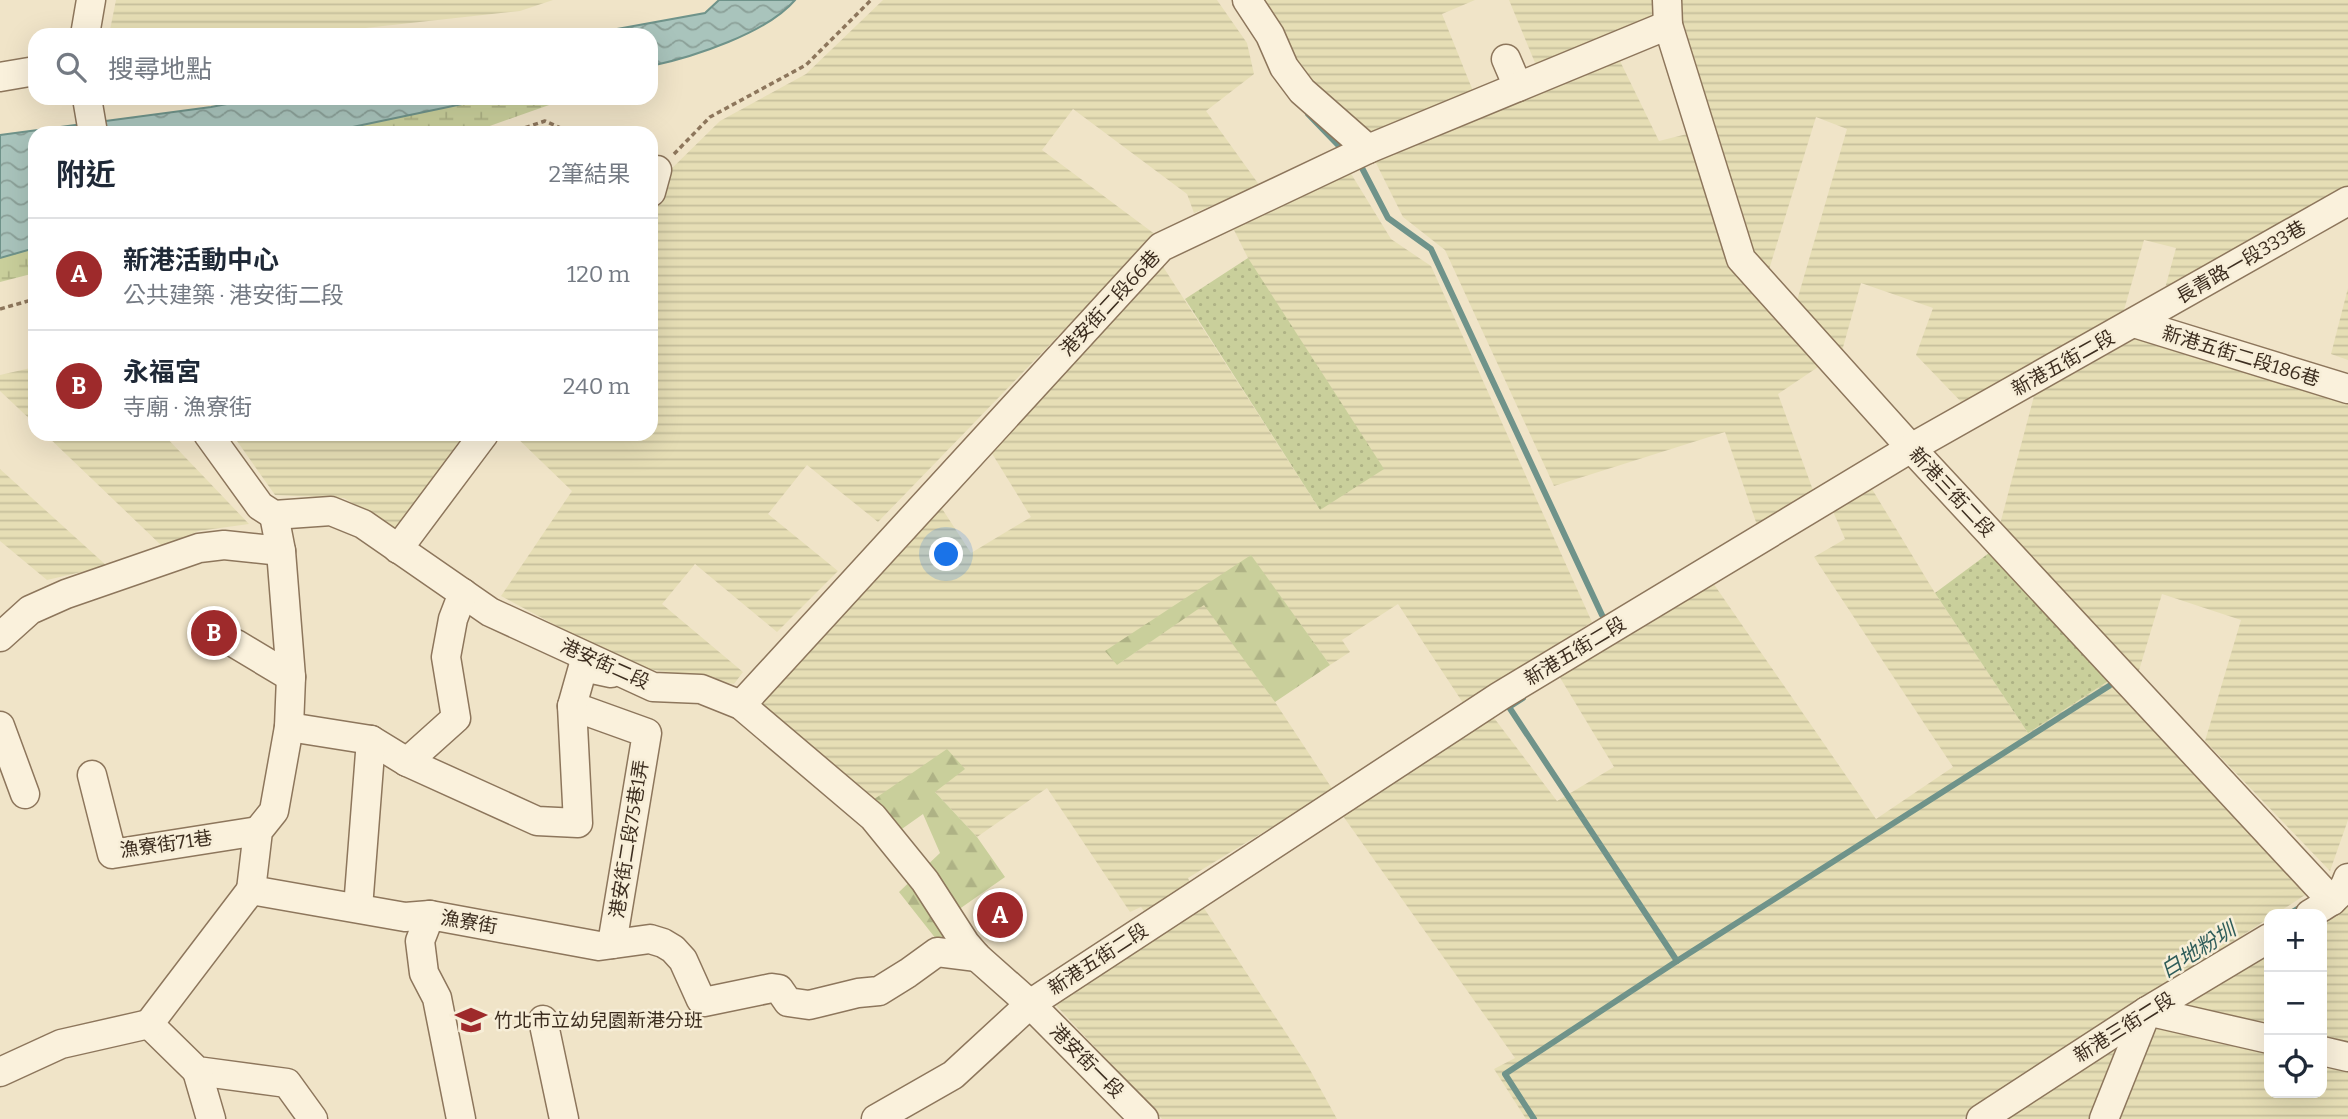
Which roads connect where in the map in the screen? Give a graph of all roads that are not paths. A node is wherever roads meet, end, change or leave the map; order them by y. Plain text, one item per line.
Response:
1 (91, 0) edge
2 (1247, 0) edge
3 (1668, 12) edge
4 (86, 28) edge
5 (1506, 59) dead end
6 (28, 72) edge
7 (0, 77) edge
8 (1518, 87) junction
9 (88, 105) edge
10 (92, 126) edge
11 (1368, 149) junction
12 (2348, 201) edge
13 (2134, 323) junction
14 (2348, 389) edge
15 (213, 441) edge
16 (479, 441) edge
17 (1911, 448) junction
18 (274, 515) junction
19 (398, 549) junction
20 (281, 551) junction
21 (463, 593) junction
22 (0, 637) edge
23 (236, 644) dead end
24 (291, 677) junction
25 (642, 682) junction
26 (741, 705) junction
27 (572, 706) junction
28 (0, 726) edge
29 (289, 727) junction
30 (646, 733) junction
31 (371, 740) junction
32 (407, 762) junction
33 (92, 775) dead end
34 (25, 794) dead end
35 (258, 831) junction
36 (2348, 878) edge
37 (251, 890) junction
38 (358, 908) junction
39 (2321, 908) edge
40 (430, 915) junction
41 (2264, 941) edge
42 (612, 944) junction
43 (978, 957) junction
44 (1030, 1004) junction
45 (2147, 1011) junction
46 (543, 1020) dead end
47 (149, 1024) junction
48 (2264, 1038) edge
49 (2327, 1052) edge
50 (2348, 1057) edge
51 (197, 1071) junction
52 (0, 1072) edge
53 (211, 1119) edge
54 (313, 1119) edge
55 (461, 1119) edge
56 (564, 1119) edge
57 (876, 1119) edge
58 (1144, 1119) edge
59 (1981, 1119) edge
60 (2104, 1119) edge

1 - 4 street
2 - 11 street
3 - 8 street, 港安街二段66巷
3 - 17 street, 新港三街二段
5 - 8 street
6 - 7 street
8 - 11 street, 港安街二段66巷
9 - 10 street
11 - 26 street, 港安街二段66巷
12 - 13 street, 長青路一段333巷
13 - 14 street, 新港五街二段186巷
13 - 17 street, 新港五街二段
15 - 18 street
16 - 19 street
17 - 39 street, 新港三街二段
17 - 44 street, 新港五街二段
18 - 19 street, 港安街二段
18 - 20 street
19 - 21 street, 港安街二段
20 - 22 street
20 - 24 street
21 - 25 street, 港安街二段
21 - 32 street
23 - 24 street
24 - 29 street
25 - 26 street, 港安街二段
25 - 27 street
25 - 30 street, 港安街二段75巷1弄
26 - 43 street, 港安街二段
27 - 30 street, 港安街二段75巷1弄
27 - 32 street
28 - 34 street
29 - 31 street
29 - 35 street
30 - 42 street, 港安街二段75巷1弄
31 - 32 street
31 - 38 street
33 - 35 street, 漁寮街71巷
35 - 37 street
36 - 39 street
37 - 38 street, 漁寮街
37 - 47 street
38 - 40 street, 漁寮街
40 - 42 street, 漁寮街
40 - 55 street
41 - 45 street, 新港三街二段
42 - 43 street, 漁寮街
43 - 44 street, 港安街二段
44 - 57 street, 新港五街二段
44 - 58 street, 港安街一段
45 - 48 street
45 - 59 street, 新港三街二段
45 - 60 street
46 - 56 street
47 - 51 street
47 - 52 street
49 - 50 street
51 - 53 street
51 - 54 street

